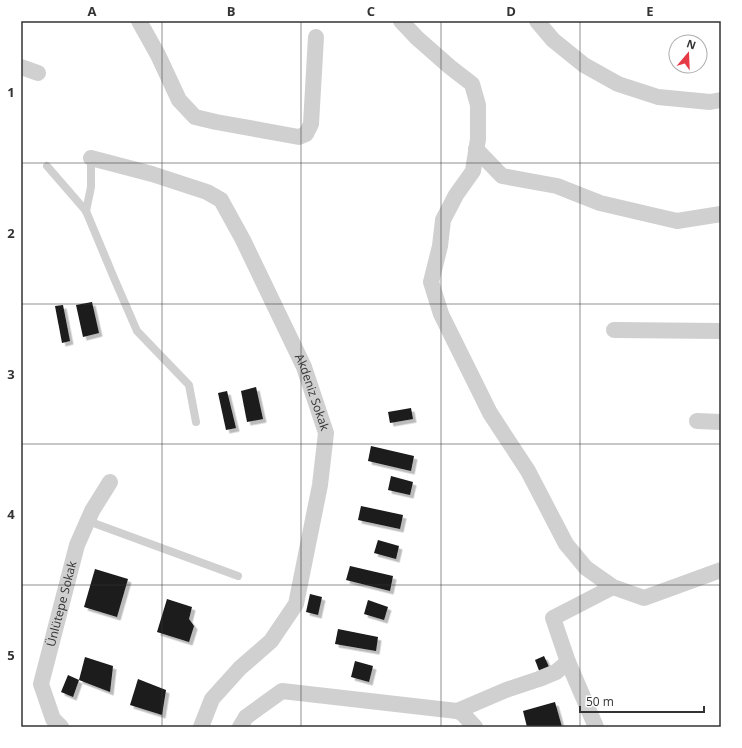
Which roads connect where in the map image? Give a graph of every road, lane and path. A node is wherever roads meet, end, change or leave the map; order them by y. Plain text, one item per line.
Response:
1 (140, 21) edge
2 (401, 21) edge
3 (537, 21) edge
4 (316, 38) dead end
5 (21, 67) edge
6 (38, 73) dead end
7 (721, 100) edge
8 (476, 149) junction
9 (91, 158) joint
10 (47, 166) dead end
11 (86, 210) junction
12 (721, 214) edge
13 (614, 330) dead end
14 (721, 331) edge
15 (697, 421) dead end
16 (196, 422) dead end
17 (721, 422) edge
18 (110, 482) dead end
19 (88, 520) junction
20 (721, 570) edge
21 (238, 576) dead end
22 (613, 587) junction
23 (568, 662) junction
24 (457, 711) junction
25 (61, 727) edge
26 (201, 727) edge
27 (240, 727) edge
28 (475, 727) edge
29 (596, 727) edge

1 - 4 street
2 - 8 street
3 - 7 street
5 - 6 street
8 - 12 street
8 - 22 street
9 - 11 lane
9 - 26 street, Akdeniz Sokak
10 - 11 lane
11 - 16 lane
13 - 14 street
15 - 17 street
18 - 19 street, Ünlütepe Sokak
19 - 21 lane
19 - 25 street, Ünlütepe Sokak
20 - 22 street
22 - 23 street
23 - 24 street
23 - 29 street
24 - 27 street
24 - 28 street

